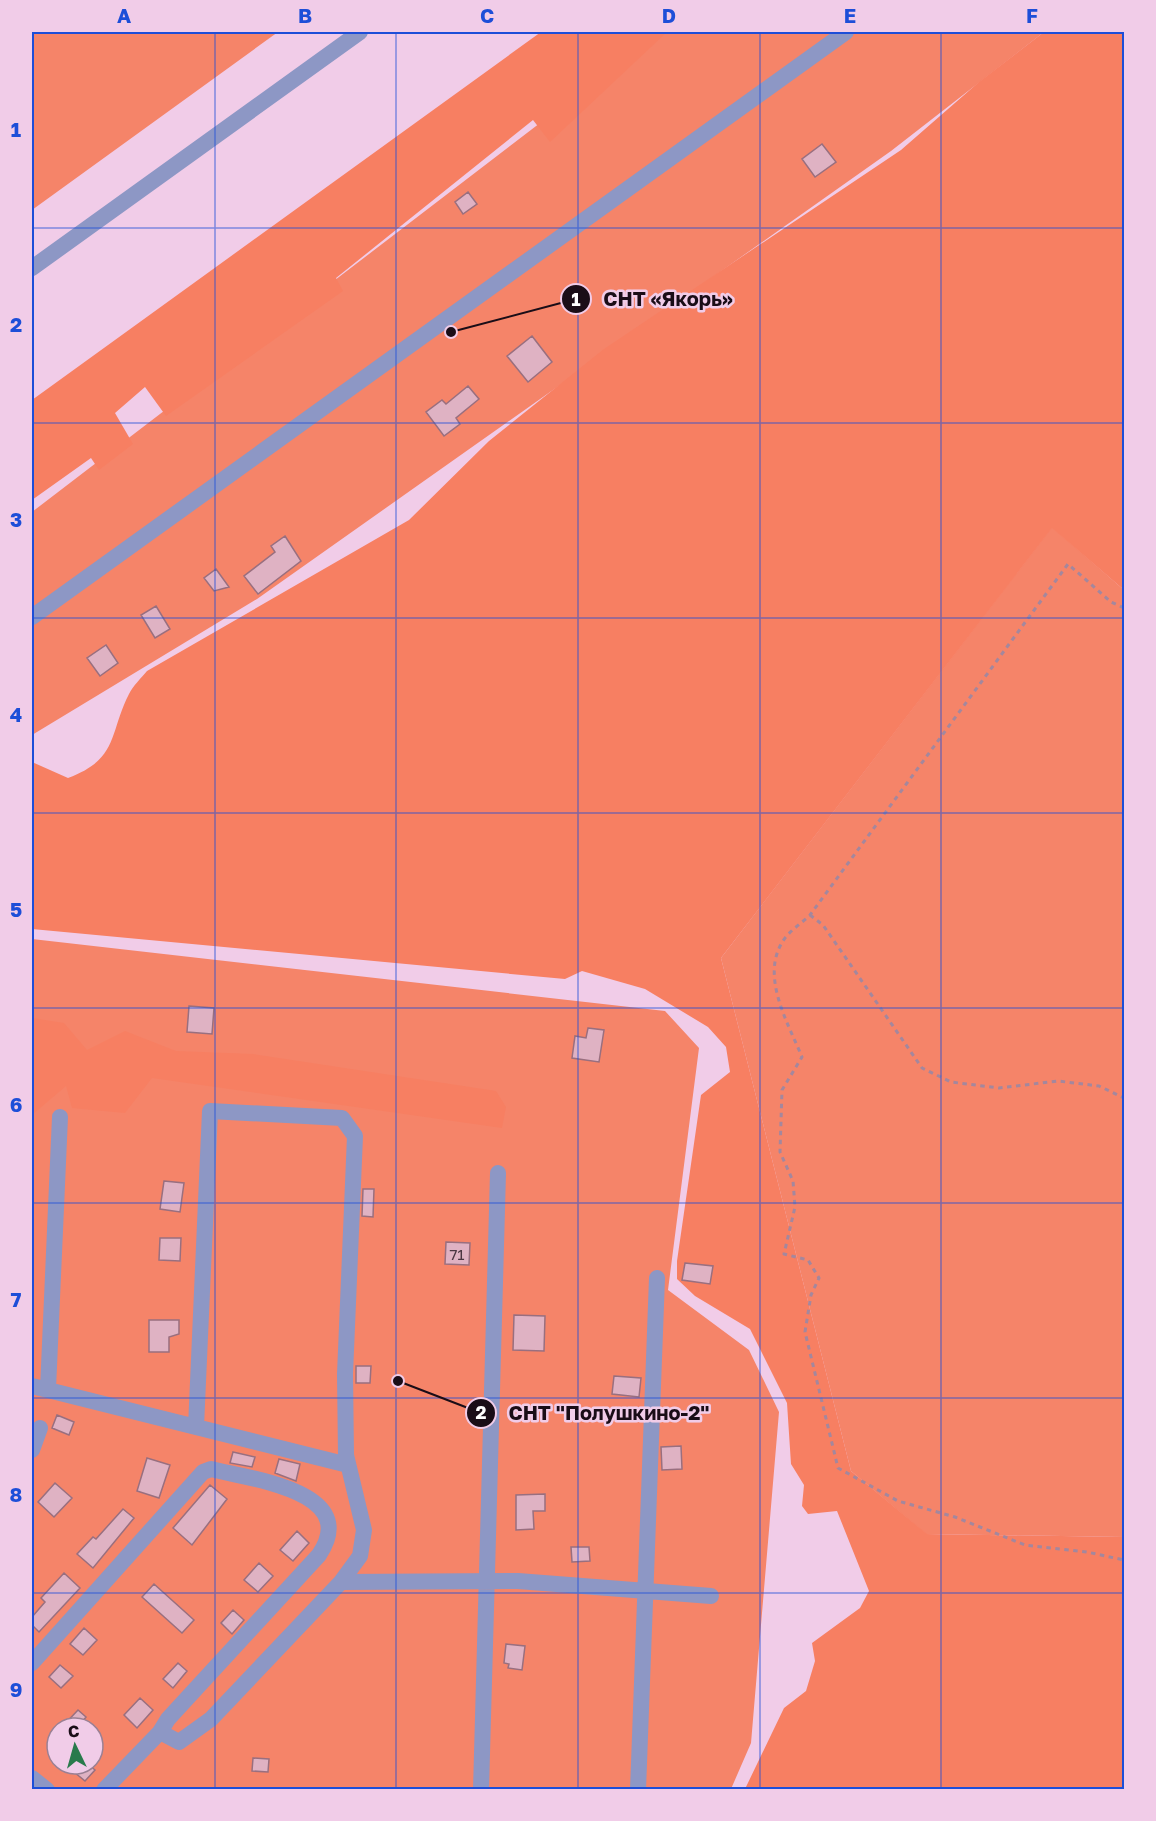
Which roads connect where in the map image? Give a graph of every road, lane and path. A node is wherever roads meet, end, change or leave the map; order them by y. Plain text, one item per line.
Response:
1 (360, 32) edge
2 (846, 32) edge
3 (32, 268) edge
4 (1125, 608) edge
5 (32, 617) edge
6 (810, 915) junction
7 (1125, 1098) edge
8 (60, 1117) dead end
9 (498, 1173) dead end
10 (657, 1278) dead end
11 (40, 1388) edge
12 (196, 1427) junction
13 (40, 1428) dead end
14 (32, 1450) edge
15 (348, 1465) junction
16 (1125, 1560) edge
17 (341, 1582) junction
18 (487, 1582) junction
19 (648, 1592) junction
20 (711, 1596) dead end
21 (32, 1663) edge
22 (160, 1732) junction
23 (32, 1778) edge
24 (47, 1790) edge
25 (104, 1790) edge
26 (481, 1790) edge
27 (638, 1790) edge

1 - 3 street
2 - 5 street
4 - 6 path
6 - 7 path
6 - 16 path
8 - 11 street
9 - 18 street
10 - 19 street
11 - 12 street
12 - 15 street
12 - 15 street
13 - 14 street
15 - 17 street
17 - 18 street
17 - 22 street
18 - 19 street
18 - 26 street
19 - 20 street
19 - 27 street
21 - 22 street
22 - 25 street
23 - 24 street

